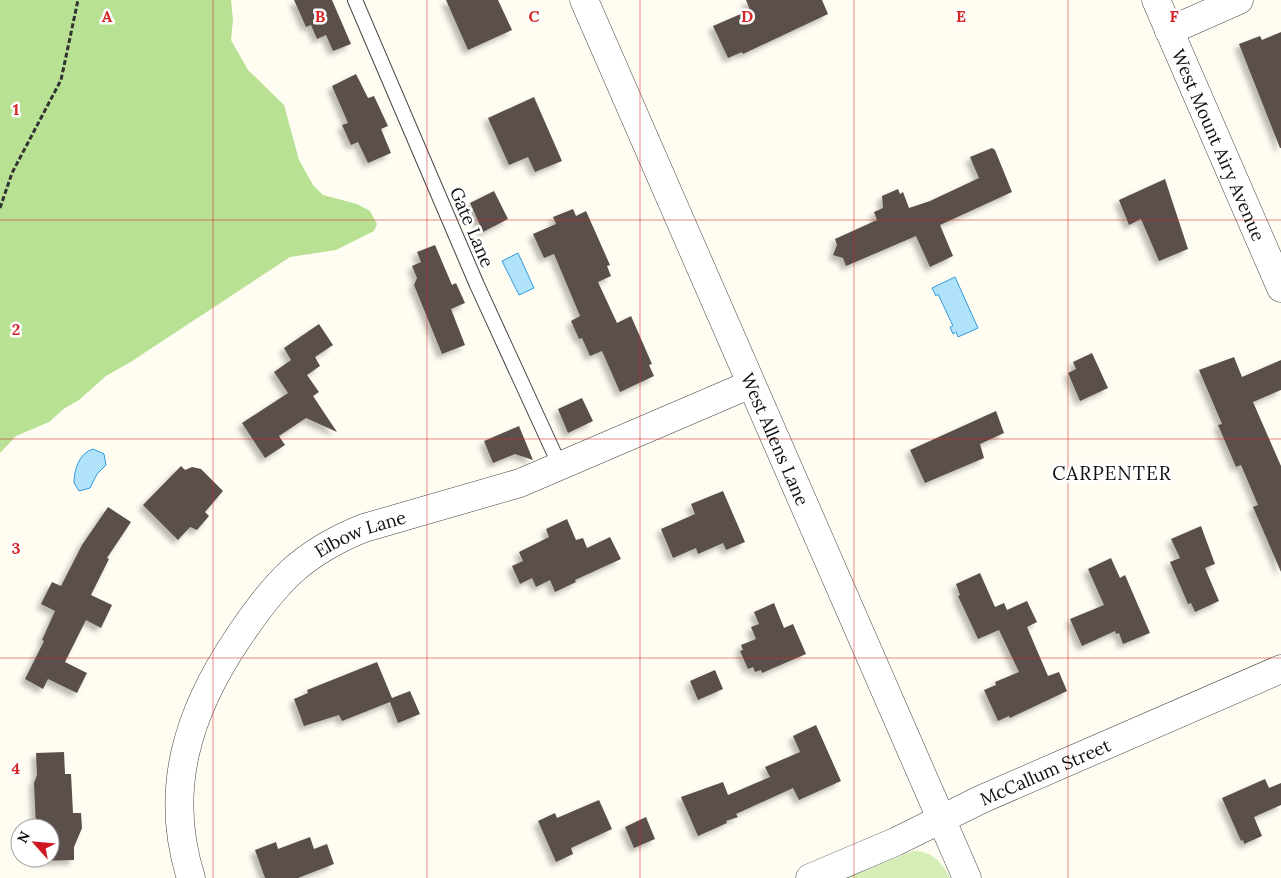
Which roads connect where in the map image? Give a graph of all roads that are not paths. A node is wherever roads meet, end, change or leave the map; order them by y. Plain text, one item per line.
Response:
1 (355, 0) edge
2 (584, 0) edge
3 (1156, 0) edge
4 (1239, 0) edge
5 (1169, 31) junction
6 (1281, 288) edge
7 (751, 384) junction
8 (560, 466) junction
9 (1281, 669) edge
10 (940, 819) junction
11 (191, 878) edge
12 (810, 878) edge
13 (967, 878) edge

1 - 8 lane, Gate Lane
2 - 7 street, West Allens Lane
3 - 5 street, West Mount Airy Avenue
4 - 5 street
5 - 6 street, West Mount Airy Avenue
7 - 8 street, Elbow Lane
7 - 10 street, West Allens Lane
8 - 11 street, Elbow Lane
9 - 10 street, McCallum Street
10 - 12 street, McCallum Street
10 - 13 street, West Allens Lane

